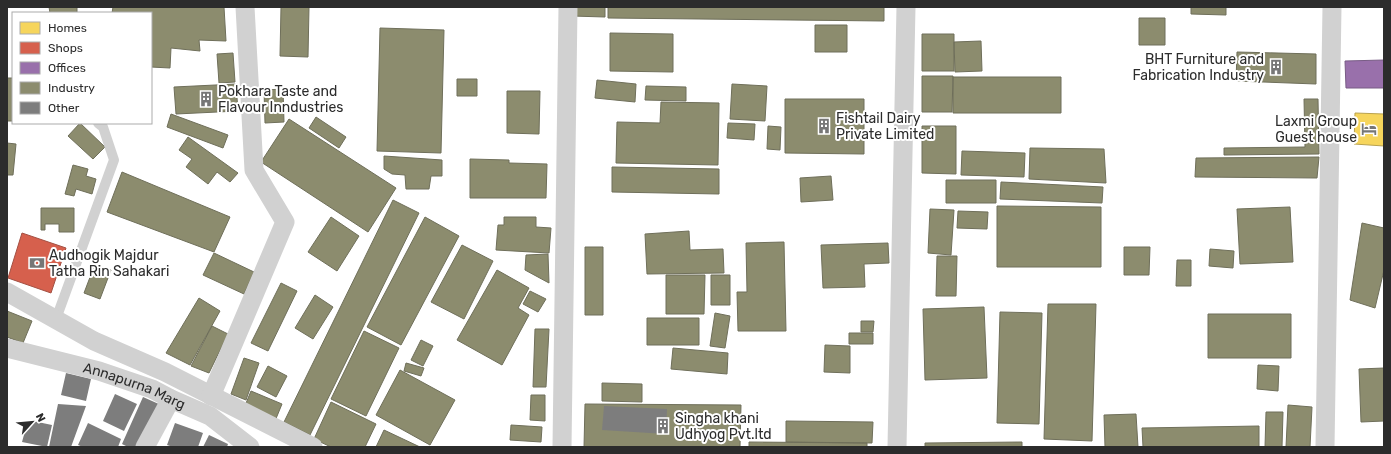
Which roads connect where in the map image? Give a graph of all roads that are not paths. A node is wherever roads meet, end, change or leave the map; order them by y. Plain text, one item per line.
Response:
1 (245, 7) edge
2 (568, 7) edge
3 (906, 7) edge
4 (1332, 7) edge
5 (99, 124) edge
6 (7, 292) edge
7 (56, 319) junction
8 (7, 348) edge
9 (212, 396) junction
10 (171, 399) junction
11 (145, 447) edge
12 (250, 447) edge
13 (313, 447) edge
14 (562, 447) edge
15 (897, 447) edge
16 (1325, 447) edge

1 - 9 street
2 - 14 street
3 - 15 street
4 - 16 street
5 - 7 lane
6 - 7 street
7 - 9 street
8 - 10 street, Annapurna Marg
9 - 13 street
10 - 11 street
10 - 12 street, Annapurna Marg

